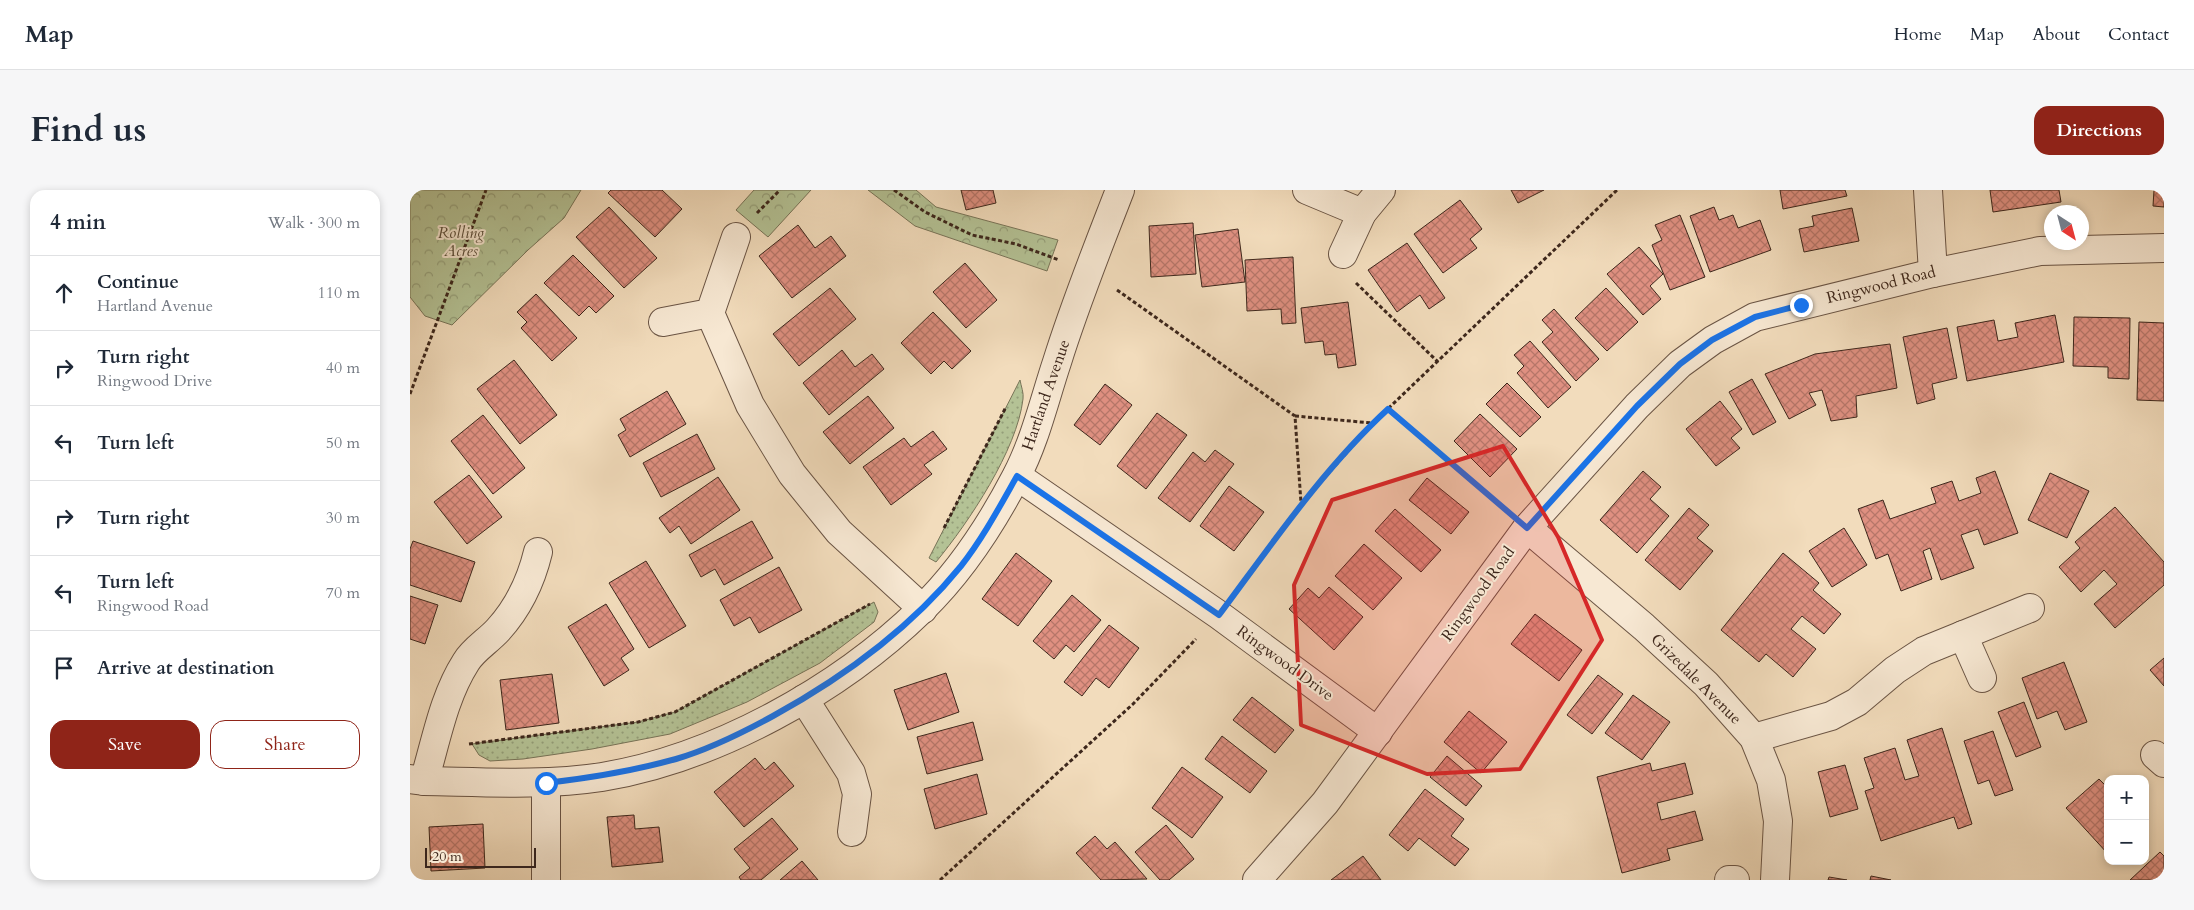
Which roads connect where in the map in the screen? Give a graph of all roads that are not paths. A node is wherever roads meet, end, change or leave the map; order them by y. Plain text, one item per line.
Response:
1 (1120, 190) edge
2 (1307, 190) edge
3 (1380, 190) edge
4 (1928, 190) edge
5 (1362, 213) junction
6 (736, 237) dead end
7 (2164, 248) edge
8 (1343, 254) road end
9 (1933, 272) junction
10 (710, 313) junction
11 (663, 322) dead end
12 (1017, 476) junction
13 (1527, 528) junction
14 (538, 552) dead end
15 (2030, 608) dead end
16 (923, 609) junction
17 (1963, 635) junction
18 (1982, 678) dead end
19 (804, 699) junction
20 (1378, 732) junction
21 (1754, 738) junction
22 (417, 780) edge
23 (546, 783) junction
24 (852, 832) dead end
25 (546, 880) edge
26 (1257, 880) edge
27 (1729, 880) edge
28 (1734, 880) edge
29 (1775, 880) edge

1 - 12 street, Hartland Avenue
2 - 5 street
3 - 5 street
4 - 9 street
5 - 8 street
6 - 10 street
7 - 9 street, Ringwood Road
9 - 13 street, Ringwood Road
10 - 11 street
10 - 16 street
12 - 16 street, Hartland Avenue
12 - 20 street, Ringwood Drive
13 - 20 street, Ringwood Road
13 - 21 street, Grizedale Avenue
14 - 22 street
15 - 17 street
16 - 19 street, Hartland Avenue
17 - 18 street
17 - 21 street
19 - 23 street, Hartland Avenue
19 - 24 street
20 - 26 street, Ringwood Road
21 - 29 street, Grizedale Avenue
22 - 23 street, Hartland Avenue
23 - 25 street
27 - 28 street

